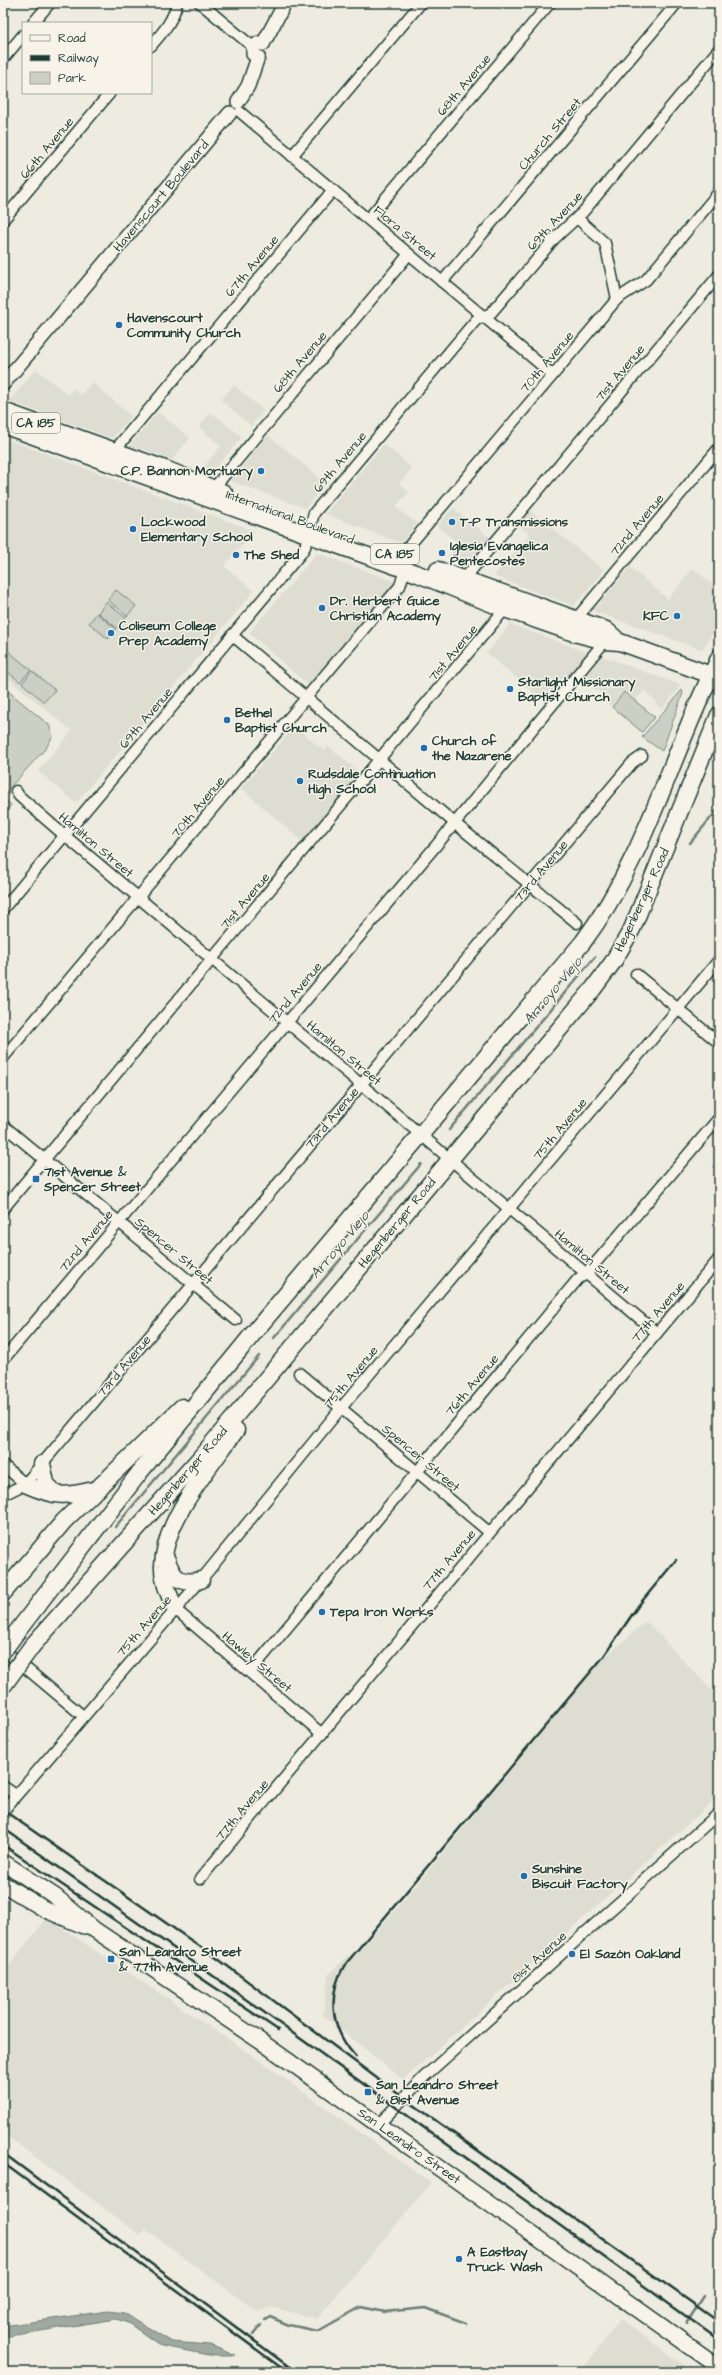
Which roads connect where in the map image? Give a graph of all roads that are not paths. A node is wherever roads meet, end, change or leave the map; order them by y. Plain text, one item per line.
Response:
1 (50, 3) edge
2 (177, 3) edge
3 (200, 3) edge
4 (285, 3) edge
5 (421, 3) edge
6 (550, 3) edge
7 (677, 3) edge
8 (34, 22) edge
9 (22, 36) edge
10 (152, 45) edge
11 (719, 49) edge
12 (258, 50) junction
13 (3, 59) edge
14 (109, 94) edge
15 (236, 109) junction
16 (292, 156) junction
17 (333, 190) junction
18 (718, 196) edge
19 (577, 218) junction
20 (368, 219) junction
21 (3, 220) edge
22 (409, 254) junction
23 (719, 275) edge
24 (442, 282) junction
25 (617, 299) junction
26 (484, 317) junction
27 (553, 375) junction
28 (3, 384) edge
29 (3, 411) edge
30 (3, 425) edge
31 (719, 448) edge
32 (114, 451) junction
33 (213, 489) junction
34 (310, 529) junction
35 (405, 564) junction
36 (464, 579) junction
37 (505, 609) junction
38 (576, 619) junction
39 (232, 635) junction
40 (612, 641) junction
41 (719, 658) edge
42 (715, 676) edge
43 (306, 698) junction
44 (719, 715) edge
45 (642, 756) dead end
46 (381, 760) junction
47 (16, 791) dead end
48 (455, 823) junction
49 (64, 835) junction
50 (530, 885) junction
51 (139, 898) junction
52 (3, 909) edge
53 (577, 923) dead end
54 (213, 959) junction
55 (719, 960) edge
56 (636, 974) dead end
57 (678, 1009) junction
58 (287, 1022) junction
59 (719, 1043) edge
60 (3, 1058) edge
61 (360, 1084) junction
62 (719, 1118) edge
63 (3, 1125) edge
64 (420, 1134) junction
65 (451, 1159) junction
66 (45, 1160) junction
67 (3, 1209) edge
68 (509, 1210) junction
69 (119, 1222) junction
70 (719, 1259) edge
71 (586, 1274) junction
72 (193, 1285) junction
73 (236, 1320) dead end
74 (657, 1333) junction
75 (253, 1334) junction
76 (283, 1359) junction
77 (3, 1360) edge
78 (299, 1373) dead end
79 (341, 1408) junction
80 (42, 1464) junction
81 (3, 1465) edge
82 (416, 1471) junction
83 (26, 1484) junction
84 (100, 1489) junction
85 (3, 1490) edge
86 (54, 1494) junction
87 (489, 1532) junction
88 (164, 1551) junction
89 (201, 1580) junction
90 (3, 1593) edge
91 (175, 1609) junction
92 (3, 1650) edge
93 (250, 1672) junction
94 (3, 1686) edge
95 (83, 1716) junction
96 (322, 1734) junction
97 (3, 1786) edge
98 (16, 1795) junction
99 (3, 1811) edge
100 (719, 1813) edge
101 (3, 1862) edge
102 (200, 1879) dead end
103 (3, 1884) edge
104 (95, 1930) junction
105 (379, 2124) junction
106 (719, 2366) edge

1 - 8 street
2 - 10 street
3 - 12 street
4 - 12 street, Havenscourt Boulevard
5 - 16 street
6 - 20 street, 68th Avenue
7 - 24 street, Church Street
9 - 13 street
11 - 19 street, 69th Avenue
12 - 15 street, Havenscourt Boulevard
14 - 21 street, 66th Avenue
15 - 16 street, Flora Street
15 - 28 street, Havenscourt Boulevard
16 - 17 street, Flora Street
17 - 20 street, Flora Street
17 - 32 street, 67th Avenue
18 - 25 street, 70th Avenue
19 - 25 street
19 - 26 street, 69th Avenue
20 - 22 street, Flora Street
22 - 24 street, Flora Street
22 - 33 street, 68th Avenue
23 - 36 street, 71st Avenue
24 - 26 street, Flora Street
25 - 27 street, 70th Avenue
26 - 27 street, Flora Street
26 - 34 street, 69th Avenue
27 - 35 street, 70th Avenue
29 - 32 main road, International Boulevard / CA 185
30 - 34 main road, International Boulevard / CA 185
31 - 38 street, 72nd Avenue
32 - 33 main road, International Boulevard / CA 185
33 - 34 main road, International Boulevard / CA 185
34 - 35 main road, International Boulevard / CA 185
34 - 39 street, 69th Avenue
35 - 36 main road, International Boulevard / CA 185
35 - 37 main road, International Boulevard / CA 185
35 - 43 street, 70th Avenue
36 - 38 main road, International Boulevard / CA 185
37 - 40 main road, International Boulevard / CA 185
37 - 46 street, 71st Avenue
38 - 40 main road, International Boulevard / CA 185
39 - 43 street
39 - 49 street, 69th Avenue
40 - 42 main road, International Boulevard / CA 185
40 - 48 street, 72nd Avenue
41 - 42 main road
42 - 64 main road, Hegenberger Road
43 - 46 street
43 - 51 street, 70th Avenue
44 - 65 main road, Hegenberger Road
45 - 50 street, 73rd Avenue
46 - 48 street
46 - 54 street, 71st Avenue
47 - 49 street, Hamilton Street
48 - 50 street
48 - 58 street, 72nd Avenue
49 - 51 street, Hamilton Street
49 - 52 street, 69th Avenue
50 - 53 street
50 - 61 street, 73rd Avenue
51 - 54 street, Hamilton Street
51 - 60 street, 70th Avenue
54 - 58 street, Hamilton Street
54 - 66 street, 71st Avenue
55 - 57 street, 75th Avenue
56 - 57 street
57 - 59 street
57 - 68 street, 75th Avenue
58 - 61 street, Hamilton Street
58 - 69 street, 72nd Avenue
61 - 64 street, Hamilton Street
61 - 72 street, 73rd Avenue
62 - 71 street, 76th Avenue
63 - 66 street, Spencer Street
64 - 65 street, Hamilton Street
64 - 75 main road, Hegenberger Road
65 - 68 street, Hamilton Street
65 - 76 main road, Hegenberger Road
66 - 67 street, 71st Avenue
66 - 69 street, Spencer Street
68 - 71 street, Hamilton Street
68 - 79 street, 75th Avenue
69 - 72 street, Spencer Street
69 - 77 street, 72nd Avenue
70 - 74 street, 77th Avenue
71 - 74 street, Hamilton Street
71 - 82 street, 76th Avenue
72 - 73 street, Spencer Street
72 - 80 street, 73rd Avenue
74 - 87 street, 77th Avenue
75 - 84 main road
75 - 92 main road, Hegenberger Road, bridge
76 - 88 main road
76 - 94 main road, Hegenberger Road, bridge
78 - 79 street, Spencer Street
79 - 82 street, Spencer Street
79 - 89 street, 75th Avenue
80 - 83 street, 73rd Avenue
80 - 86 main road
81 - 83 street
82 - 87 street, Spencer Street
82 - 93 street, 76th Avenue
83 - 85 street
83 - 86 main road
84 - 86 main road
84 - 90 main road
87 - 96 street, 77th Avenue
88 - 89 main road
88 - 91 main road
89 - 91 street, 75th Avenue
91 - 93 street, Hawley Street
91 - 95 street, 75th Avenue
92 - 95 street
93 - 96 street, Hawley Street
95 - 98 street, 75th Avenue
96 - 102 street, 77th Avenue
97 - 98 street
98 - 99 street, 75th Avenue
100 - 105 street, 81st Avenue
101 - 104 main road, San Leandro Street
103 - 104 main road, San Leandro Street
104 - 105 main road, San Leandro Street
105 - 106 main road, San Leandro Street

